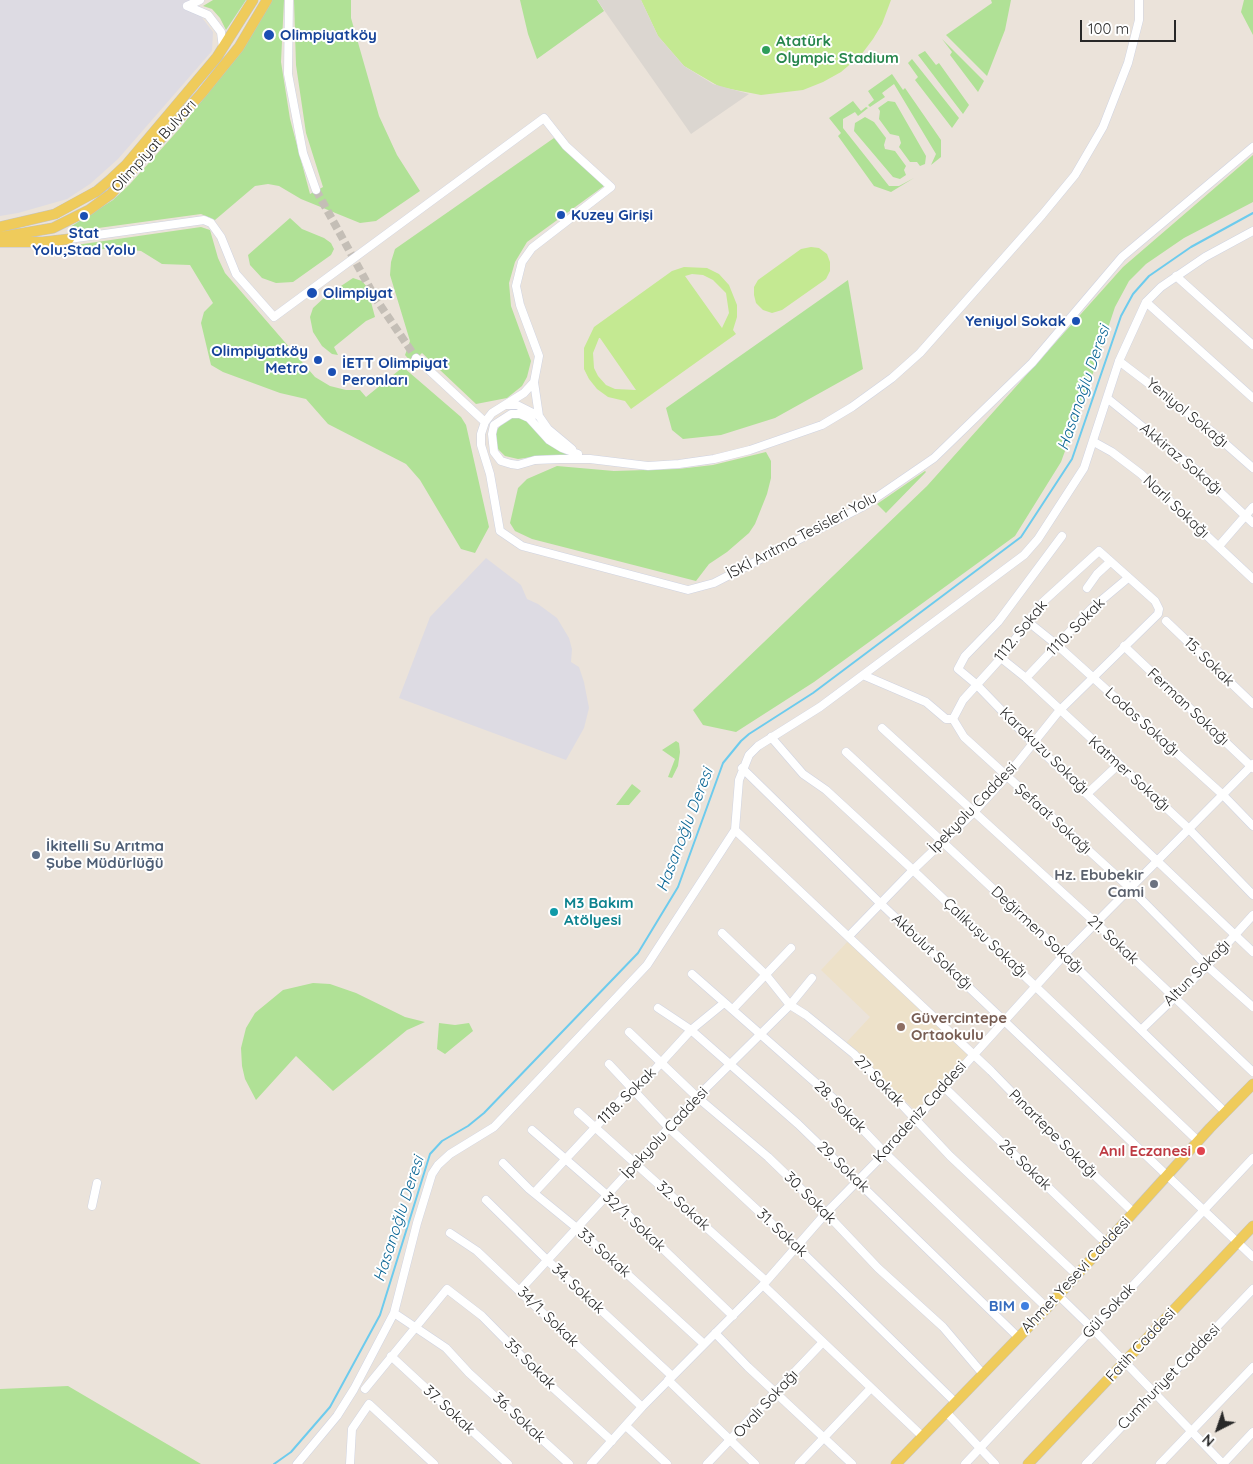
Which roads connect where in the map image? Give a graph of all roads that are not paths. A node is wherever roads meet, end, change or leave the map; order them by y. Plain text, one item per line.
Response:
1 (200, 0) edge
2 (253, 0) edge
3 (267, 0) edge
4 (289, 0) edge
5 (1139, 0) edge
6 (223, 49) junction
7 (1253, 147) edge
8 (316, 190) tunnel mouth
9 (62, 223) junction
10 (15, 224) junction
11 (0, 227) edge
12 (33, 230) junction
13 (1251, 235) edge
14 (0, 237) edge
15 (68, 239) junction
16 (0, 242) edge
17 (1176, 276) junction
18 (1146, 302) junction
19 (1253, 345) edge
20 (416, 358) tunnel mouth
21 (1119, 361) junction
22 (534, 382) junction
23 (1107, 398) junction
24 (1253, 398) edge
25 (508, 405) junction
26 (539, 416) junction
27 (485, 422) junction
28 (1094, 442) junction
29 (578, 454) junction
30 (590, 459) junction
31 (501, 461) junction
32 (488, 467) junction
33 (1253, 468) edge
34 (1253, 507) edge
35 (1245, 515) junction
36 (1253, 522) edge
37 (1062, 536) dead end
38 (1219, 546) junction
39 (1110, 562) junction
40 (1128, 578) junction
41 (1253, 579) edge
42 (1087, 588) dead end
43 (1028, 621) junction
44 (1166, 621) dead end
45 (1057, 644) junction
46 (1124, 646) junction
47 (1001, 658) junction
48 (863, 675) junction
49 (1026, 678) junction
50 (1093, 678) junction
51 (976, 684) junction
52 (1253, 704) edge
53 (1059, 711) junction
54 (953, 720) junction
55 (882, 728) dead end
56 (771, 737) junction
57 (1032, 742) junction
58 (846, 752) dead end
59 (1119, 764) junction
60 (1252, 766) edge
61 (742, 768) junction
62 (1006, 777) junction
63 (1088, 793) junction
64 (1222, 794) junction
65 (974, 812) junction
66 (1253, 826) edge
67 (1188, 828) junction
68 (735, 830) junction
69 (942, 841) junction
70 (1158, 859) junction
71 (913, 870) junction
72 (1130, 888) junction
73 (1253, 895) edge
74 (880, 904) junction
75 (1253, 915) edge
76 (1096, 923) junction
77 (722, 933) dead end
78 (849, 936) junction
79 (1234, 936) junction
80 (791, 948) dead end
81 (1253, 952) edge
82 (1064, 955) junction
83 (1207, 966) junction
84 (692, 974) dead end
85 (766, 975) junction
86 (812, 978) dead end
87 (1035, 985) junction
88 (1173, 997) junction
89 (724, 1003) junction
90 (790, 1005) junction
91 (1253, 1007) edge
92 (658, 1008) dead end
93 (734, 1008) junction
94 (1005, 1021) junction
95 (691, 1030) junction
96 (1141, 1030) junction
97 (629, 1032) dead end
98 (760, 1033) junction
99 (972, 1055) junction
100 (661, 1063) junction
101 (609, 1064) dead end
102 (730, 1065) junction
103 (1253, 1072) edge
104 (1253, 1084) edge
105 (944, 1087) junction
106 (631, 1089) junction
107 (697, 1097) junction
108 (578, 1112) dead end
109 (1225, 1112) junction
110 (914, 1117) junction
111 (595, 1127) junction
112 (669, 1128) junction
113 (532, 1130) dead end
114 (1198, 1141) junction
115 (884, 1153) junction
116 (1253, 1158) edge
117 (566, 1160) junction
118 (504, 1163) dead end
119 (636, 1164) junction
120 (1166, 1177) junction
121 (857, 1181) junction
122 (96, 1183) dead end
123 (534, 1194) junction
124 (608, 1196) junction
125 (486, 1200) dead end
126 (92, 1206) dead end
127 (1204, 1210) junction
128 (1134, 1212) junction
129 (826, 1213) junction
130 (1253, 1226) edge
131 (578, 1229) junction
132 (450, 1233) dead end
133 (1106, 1242) junction
134 (1237, 1243) junction
135 (796, 1246) junction
136 (1253, 1257) edge
137 (547, 1260) junction
138 (1077, 1275) junction
139 (764, 1283) junction
140 (1253, 1289) edge
141 (520, 1290) junction
142 (1058, 1295) junction
143 (1047, 1308) junction
144 (394, 1313) junction
145 (733, 1316) junction
146 (418, 1328) junction
147 (1093, 1329) junction
148 (716, 1333) junction
149 (1018, 1337) junction
150 (824, 1342) junction
151 (704, 1344) junction
152 (391, 1356) junction
153 (1125, 1362) junction
154 (1253, 1367) edge
155 (982, 1373) junction
156 (670, 1378) junction
157 (871, 1388) junction
158 (365, 1390) dead end
159 (777, 1391) junction
160 (1154, 1393) junction
161 (955, 1402) junction
162 (642, 1407) junction
163 (946, 1412) junction
164 (626, 1426) junction
165 (1191, 1430) junction
166 (1253, 1432) edge
167 (922, 1436) junction
168 (824, 1438) junction
169 (612, 1441) junction
170 (731, 1441) junction
171 (979, 1449) junction
172 (297, 1464) edge
173 (350, 1464) edge
174 (434, 1464) edge
175 (508, 1464) edge
176 (569, 1464) edge
177 (591, 1464) edge
178 (667, 1464) edge
179 (707, 1464) edge
180 (755, 1464) edge
181 (799, 1464) edge
182 (852, 1464) edge
183 (896, 1464) edge
184 (965, 1464) edge
185 (995, 1464) edge
186 (1028, 1464) edge
187 (1086, 1464) edge
188 (1160, 1464) edge
189 (1223, 1464) edge

1 - 6 street
2 - 6 main road, Olimpiyat Bulvarı
3 - 9 main road, Olimpiyat Bulvarı
4 - 8 street
5 - 30 street
6 - 10 main road, Olimpiyat Bulvarı
7 - 32 street, İSKİ Arıtma Tesisleri Yolu
9 - 12 main road, Olimpiyat Bulvarı
9 - 15 main road
10 - 11 main road, Olimpiyat Bulvarı
10 - 12 main road
12 - 14 main road, Olimpiyat Bulvarı
12 - 15 main road
13 - 17 street
15 - 16 main road
15 - 22 street
17 - 18 street
17 - 19 street
18 - 21 street
18 - 24 street
20 - 27 street
21 - 23 street
21 - 33 street, Yeniyol Sokağı
22 - 25 street
22 - 26 street
23 - 28 street
23 - 35 street, Akkiraz Sokağı
25 - 26 street
25 - 27 street
26 - 29 street
27 - 32 street, İSKİ Arıtma Tesisleri Yolu
28 - 38 street, Narlı Sokağı
28 - 48 street
29 - 30 street
29 - 31 street
30 - 31 street
31 - 32 street
34 - 35 street
35 - 36 street, Akkiraz Sokağı
35 - 38 street
37 - 51 street, Karakuzu Sokağı
38 - 41 street, Narlı Sokağı
39 - 40 street
39 - 42 street
39 - 43 street, 1112. Sokak
40 - 45 street, 1110. Sokak
40 - 46 street, İpekyolu Caddesi
43 - 45 street, Lodos Sokağı
43 - 47 street, 1112. Sokak
44 - 52 street, 15. Sokak
45 - 49 street, 1110. Sokak
45 - 50 street, Lodos Sokağı
46 - 50 street, İpekyolu Caddesi
46 - 60 street, Ferman Sokağı
47 - 49 street, Katmer Sokağı
47 - 51 street, 1112. Sokak
48 - 54 street, Şefaat Sokağı
48 - 56 street
49 - 53 street, Katmer Sokağı
50 - 53 street, İpekyolu Caddesi
50 - 64 street, Lodos Sokağı
51 - 54 street, 1112. Sokak
51 - 57 street, Karakuzu Sokağı
53 - 57 street, İpekyolu Caddesi
53 - 59 street, Katmer Sokağı
54 - 62 street, Şefaat Sokağı
55 - 65 street, 21. Sokak
56 - 61 street
56 - 71 street, Çalıkuşu Sokağı
57 - 62 street, İpekyolu Caddesi
57 - 63 street, Karakuzu Sokağı
58 - 69 street, Değirmen Sokağı
59 - 63 street
59 - 67 street, Katmer Sokağı
60 - 64 street, Karadeniz Caddesi
61 - 68 street
61 - 74 street, Akbulut Sokağı
62 - 65 street, İpekyolu Caddesi
62 - 72 street, Şefaat Sokağı
63 - 70 street, Karakuzu Sokağı
64 - 66 street, Lodos Sokağı
64 - 67 street, Karadeniz Caddesi
65 - 69 street, İpekyolu Caddesi
65 - 76 street, 21. Sokak
67 - 70 street, Karadeniz Caddesi
67 - 73 street, Katmer Sokağı
68 - 78 street, Pınartepe Sokağı
68 - 144 street
69 - 71 street, İpekyolu Caddesi
69 - 82 street, Değirmen Sokağı
70 - 72 street, Karadeniz Caddesi
70 - 79 street, Karakuzu Sokağı
71 - 74 street, İpekyolu Caddesi
71 - 87 street, Çalıkuşu Sokağı
72 - 76 street, Karadeniz Caddesi
72 - 83 street, Şefaat Sokağı
74 - 78 street, İpekyolu Caddesi
74 - 94 street, Akbulut Sokağı
75 - 79 street, Altun Sokağı
76 - 82 street, Karadeniz Caddesi
76 - 88 street, 21. Sokak
77 - 85 street, 27. Sokak
78 - 99 street, Pınartepe Sokağı
79 - 81 street, Karakuzu Sokağı
79 - 83 street, Altun Sokağı
80 - 85 street
82 - 87 street, Karadeniz Caddesi
82 - 96 street, Değirmen Sokağı
83 - 88 street, Altun Sokağı
83 - 91 street, Şefaat Sokağı
84 - 89 street, 28. Sokak
85 - 90 street, 27. Sokak
85 - 93 street
86 - 90 street, İpekyolu Caddesi
87 - 94 street, Karadeniz Caddesi
87 - 114 street, Çalıkuşu Sokağı
88 - 96 street, Altun Sokağı
88 - 103 street, 21. Sokak
89 - 93 street, 28. Sokak
89 - 95 street, 1118. Sokak
90 - 98 street, İpekyolu Caddesi
90 - 110 street, 27. Sokak
92 - 95 street, 29. Sokak
93 - 98 street, 28. Sokak
94 - 99 street, Karadeniz Caddesi
94 - 120 street, Akbulut Sokağı
95 - 100 street, 1118. Sokak
95 - 102 street, 29. Sokak
96 - 109 street, Değirmen Sokağı
97 - 100 street, 30. Sokak
98 - 102 street, İpekyolu Caddesi
98 - 115 street, 28. Sokak
99 - 105 street, Karadeniz Caddesi
99 - 128 street, Pınartepe Sokağı
100 - 106 street, 1118. Sokak
100 - 107 street, 30. Sokak
101 - 106 street, 31. Sokak
102 - 107 street, İpekyolu Caddesi
102 - 121 street, 29. Sokak
104 - 109 main road, Ahmet Yesevi Caddesi
105 - 110 street, Karadeniz Caddesi
105 - 133 street, 26. Sokak
106 - 111 street, 1118. Sokak
106 - 112 street, 31. Sokak
107 - 112 street, İpekyolu Caddesi
107 - 129 street, 30. Sokak
108 - 111 street, 32. Sokak
109 - 114 main road, Ahmet Yesevi Caddesi
110 - 115 street, Karadeniz Caddesi
110 - 138 street, 27. Sokak
111 - 117 street, 1118. Sokak
111 - 119 street, 32. Sokak
112 - 119 street, İpekyolu Caddesi
112 - 135 street, 31. Sokak
113 - 117 street, 32/1. Sokak
114 - 120 main road, Ahmet Yesevi Caddesi
115 - 121 street, Karadeniz Caddesi
115 - 143 street, 28. Sokak
116 - 127 street, Gül Sokak
117 - 123 street, 1118. Sokak
117 - 124 street, 32/1. Sokak
118 - 123 street, 33. Sokak
119 - 124 street, İpekyolu Caddesi
119 - 139 street, 32. Sokak
120 - 127 street, Akbulut Sokağı
120 - 128 main road, Ahmet Yesevi Caddesi
121 - 129 street, Karadeniz Caddesi
121 - 149 street, 29. Sokak
122 - 126 street
123 - 131 street, 33. Sokak
124 - 131 street, İpekyolu Caddesi
124 - 145 street, 32/1. Sokak
125 - 137 street, 34. Sokak
127 - 134 street, Akbulut Sokağı
127 - 147 street, Gül Sokak
128 - 133 main road, Ahmet Yesevi Caddesi
129 - 135 street, Karadeniz Caddesi
129 - 155 street, 30. Sokak
130 - 134 main road, Fatih Caddesi
131 - 137 street, İpekyolu Caddesi
131 - 151 street, 33. Sokak
132 - 141 street, 34/1. Sokak
133 - 138 main road, Ahmet Yesevi Caddesi
134 - 136 street, Akbulut Sokağı
134 - 153 main road, Fatih Caddesi
135 - 139 street, Karadeniz Caddesi
135 - 161 street, 31. Sokak
137 - 141 street, İpekyolu Caddesi
137 - 156 street, 34. Sokak
138 - 142 main road, Ahmet Yesevi Caddesi
139 - 145 street, Karadeniz Caddesi
139 - 150 street, 32. Sokak
140 - 160 street, Cumhuriyet Caddesi
141 - 162 street, 34/1. Sokak
142 - 143 main road, Ahmet Yesevi Caddesi
142 - 147 street
143 - 149 main road, Ahmet Yesevi Caddesi
144 - 146 street, 36. Sokak
144 - 172 street
145 - 148 street, Karadeniz Caddesi
146 - 152 street
146 - 169 street, 35. Sokak
146 - 176 street, 36. Sokak
147 - 153 street
147 - 171 street, Gül Sokak
148 - 151 street, Karadeniz Caddesi
148 - 159 street
149 - 155 main road, Ahmet Yesevi Caddesi
150 - 157 street, 32. Sokak
150 - 159 street, Ovalı Sokağı
151 - 156 street, Karadeniz Caddesi
152 - 158 street
152 - 175 street, 37. Sokak
153 - 160 street
153 - 186 main road, Fatih Caddesi
154 - 165 street
155 - 161 main road, Ahmet Yesevi Caddesi
156 - 162 street, Karadeniz Caddesi
156 - 170 street, 34. Sokak
157 - 167 street, 32. Sokak
157 - 168 street
159 - 168 street
159 - 170 street, Ovalı Sokağı
160 - 165 street
160 - 187 street, Cumhuriyet Caddesi
161 - 163 main road, Ahmet Yesevi Caddesi
162 - 164 street, Karadeniz Caddesi
163 - 167 main road, Ahmet Yesevi Caddesi
163 - 171 street
164 - 169 street, Karadeniz Caddesi
164 - 178 street
165 - 188 street
165 - 189 street
166 - 189 street
167 - 183 main road, Ahmet Yesevi Caddesi
168 - 181 street
168 - 182 street
169 - 177 street, Karadeniz Caddesi
170 - 179 street, Ovalı Sokağı
170 - 180 street, 34. Sokak
171 - 184 street, Gül Sokak
171 - 185 street
173 - 174 street

